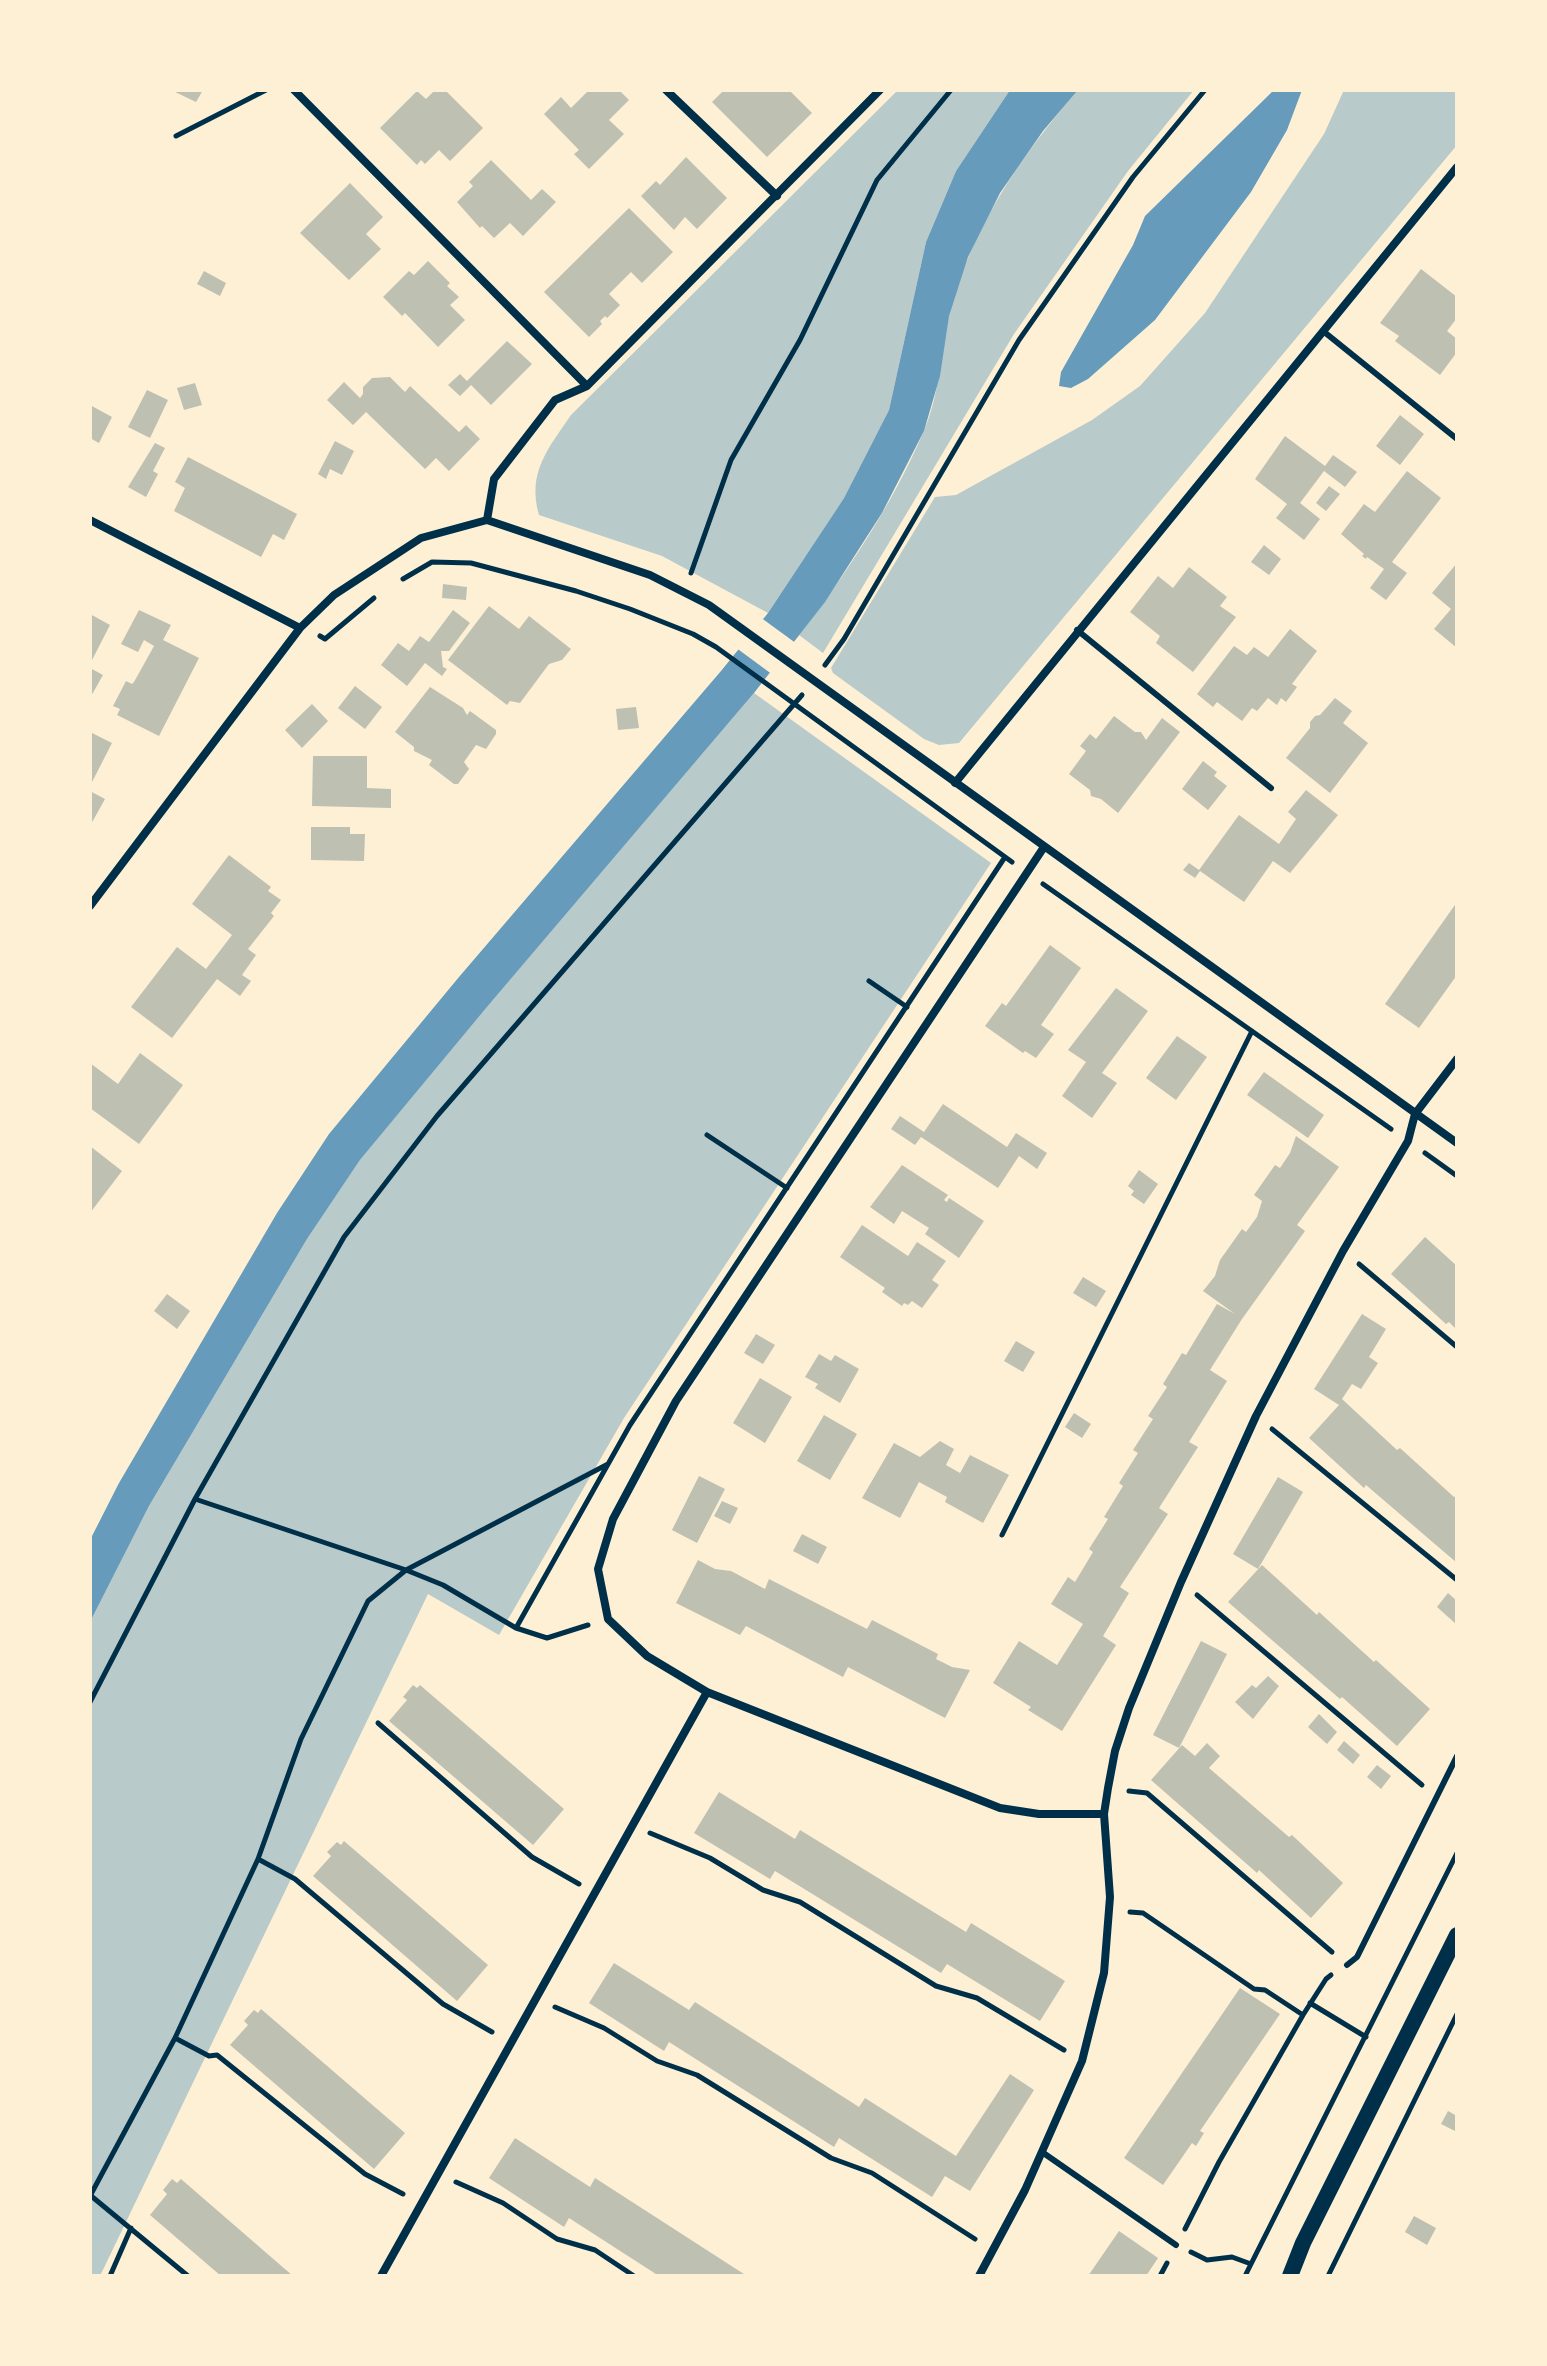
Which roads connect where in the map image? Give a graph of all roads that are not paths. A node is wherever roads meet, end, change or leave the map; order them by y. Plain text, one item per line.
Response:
1 (294, 90) edge
2 (666, 90) edge
3 (880, 90) edge
4 (1457, 167) edge
5 (777, 196) junction
6 (1322, 330) junction
7 (587, 386) junction
8 (1457, 439) edge
9 (90, 520) edge
10 (487, 520) junction
11 (300, 628) junction
12 (1077, 630) junction
13 (955, 783) junction
14 (1271, 788) dead end
15 (1044, 847) junction
16 (90, 906) edge
17 (1457, 1059) edge
18 (1415, 1114) junction
19 (1457, 1143) edge
20 (707, 1692) junction
21 (1457, 1756) edge
22 (1104, 1814) junction
23 (1457, 1935) edge
24 (1347, 1965) road end
25 (1042, 2152) junction
26 (1303, 2243) junction
27 (1176, 2245) road end
28 (381, 2276) edge
29 (979, 2276) edge
30 (1283, 2276) edge
31 (1290, 2276) edge

1 - 7 street
2 - 5 street
3 - 5 street
4 - 6 street
5 - 7 street
6 - 8 lane
6 - 12 street
7 - 10 street
9 - 11 street
10 - 11 street
10 - 13 street
11 - 16 street
12 - 13 street
12 - 14 lane
13 - 15 street
15 - 18 street
15 - 20 street
17 - 18 street
18 - 19 street
18 - 22 street
20 - 22 street
20 - 28 street
21 - 24 lane
22 - 25 street
23 - 26 main road
25 - 27 lane
25 - 29 street
26 - 30 main road
26 - 31 main road

